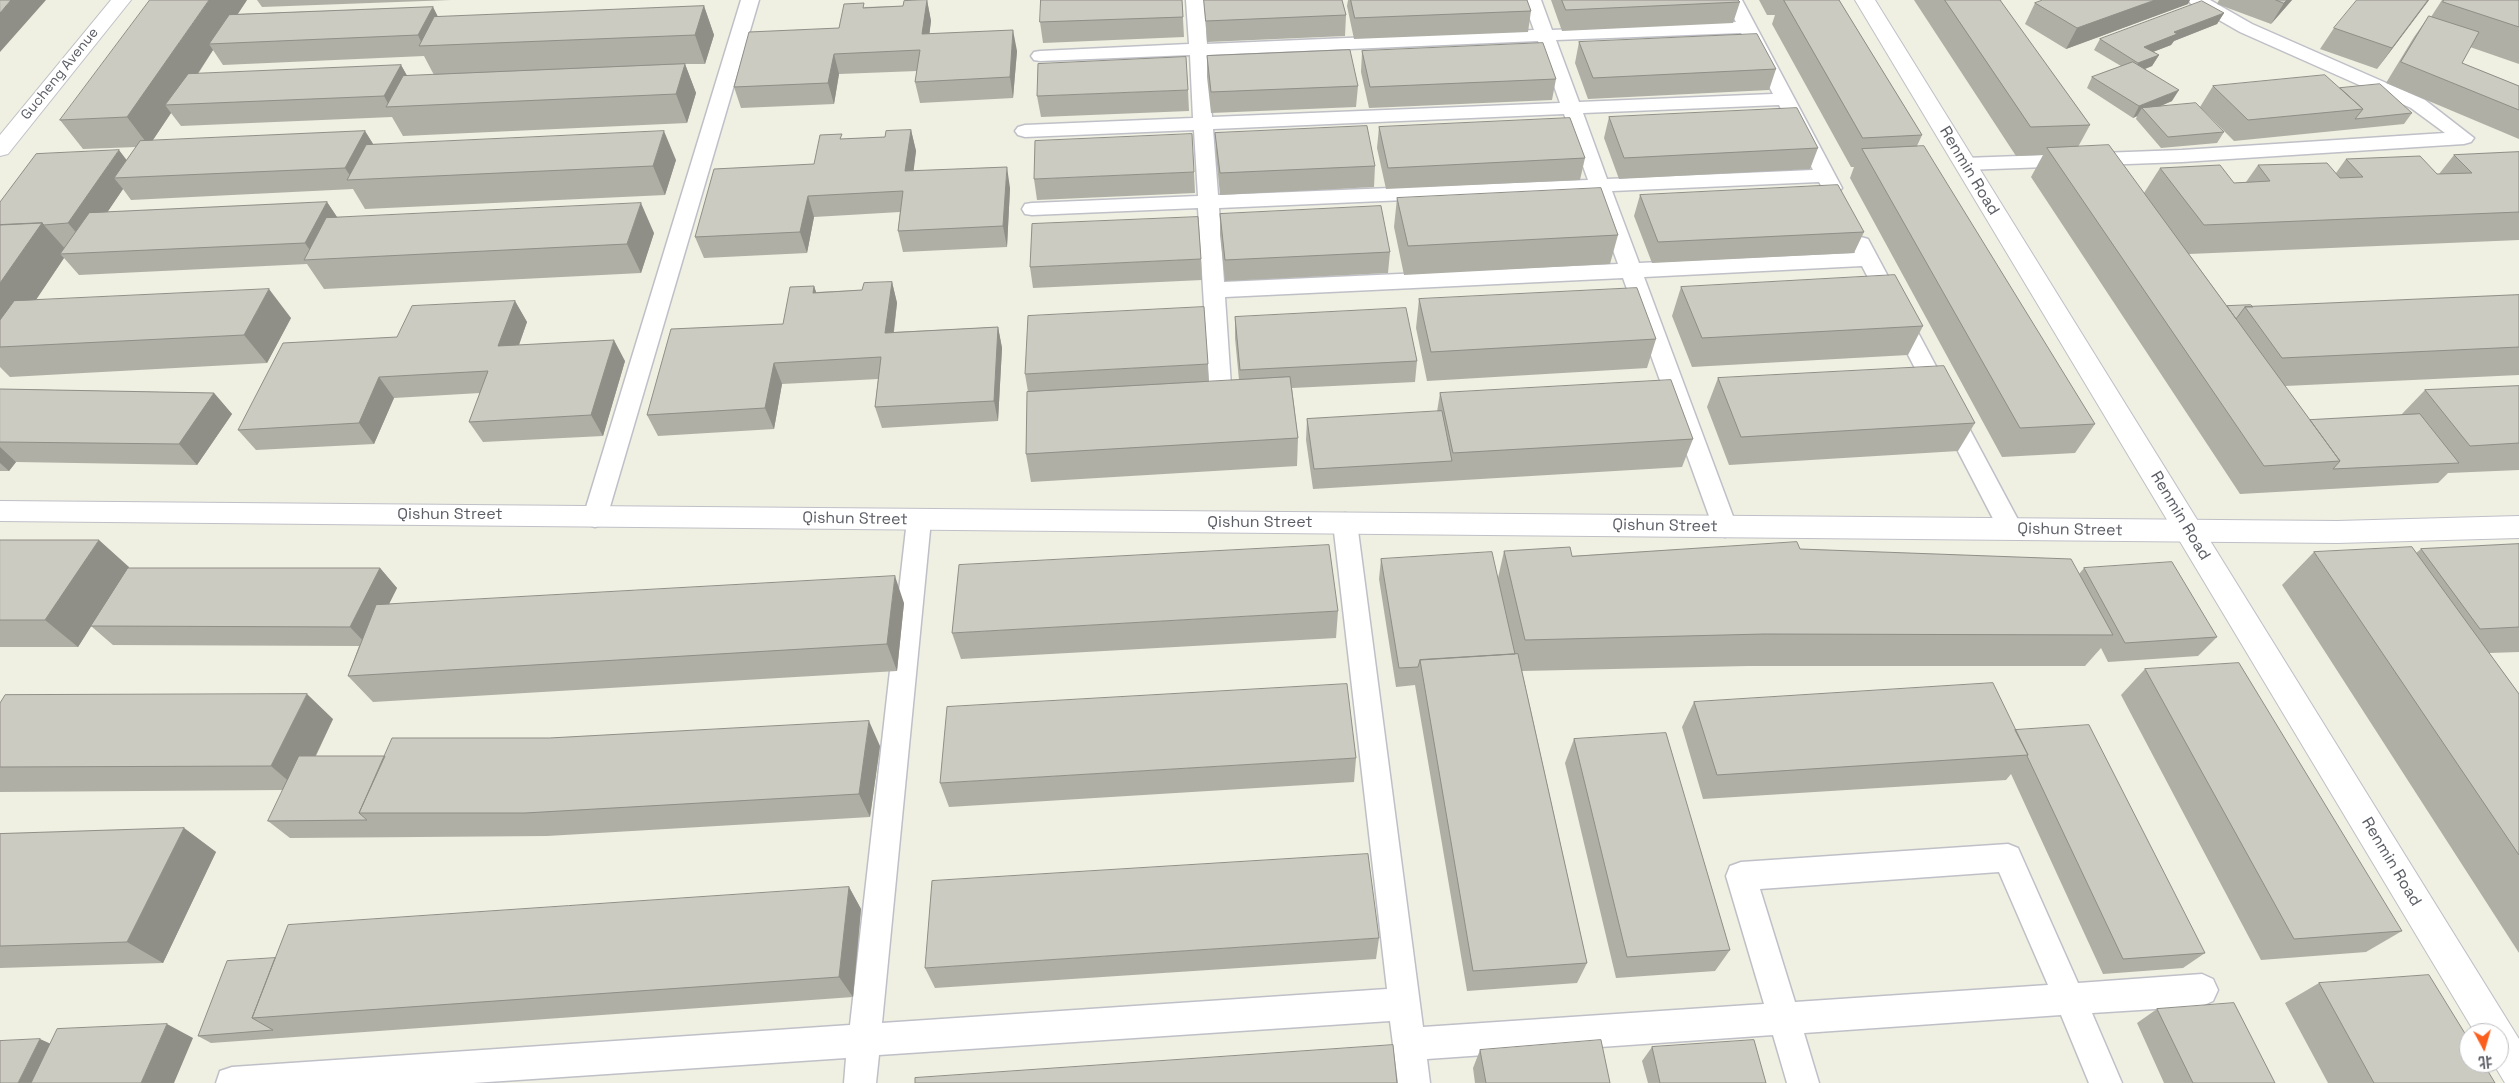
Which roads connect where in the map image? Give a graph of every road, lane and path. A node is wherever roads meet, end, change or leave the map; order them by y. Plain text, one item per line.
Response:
1 (121, 0) edge
2 (750, 0) edge
3 (1195, 0) edge
4 (1532, 0) edge
5 (1733, 0) edge
6 (1865, 0) edge
7 (2196, 0) edge
8 (1747, 27) junction
9 (1545, 35) junction
10 (1198, 50) junction
11 (1040, 56) dead end
12 (1785, 99) junction
13 (1571, 108) junction
14 (1203, 124) junction
15 (1025, 131) dead end
16 (0, 149) edge
17 (1965, 164) junction
18 (1826, 176) junction
19 (1600, 185) junction
20 (1208, 202) junction
21 (1032, 209) dead end
22 (1868, 259) junction
23 (1630, 270) junction
24 (1214, 290) junction
25 (1220, 386) edge
26 (0, 512) edge
27 (595, 517) junction
28 (920, 520) junction
29 (1345, 523) junction
30 (1725, 527) junction
31 (2519, 527) edge
32 (2011, 529) junction
33 (2190, 531) junction
34 (2202, 990) dead end
35 (2070, 999) junction
36 (1404, 1004) junction
37 (1783, 1018) junction
38 (2489, 1023) edge
39 (865, 1040) junction
40 (1409, 1044) junction
41 (2509, 1056) edge
42 (2519, 1072) edge
43 (232, 1083) edge
44 (860, 1083) edge
45 (1414, 1083) edge
46 (1803, 1083) edge
47 (2106, 1083) edge

1 - 16 street, Gucheng Avenue
2 - 27 lane
3 - 10 lane
4 - 9 lane
5 - 8 lane
6 - 17 street, Renmin Road
7 - 17 lane
8 - 9 lane
8 - 12 lane
9 - 10 lane
9 - 13 lane
10 - 11 lane
10 - 14 lane
12 - 13 lane
12 - 18 lane
13 - 14 lane
13 - 19 lane
14 - 15 lane
14 - 20 lane
17 - 33 street, Renmin Road
18 - 19 lane
18 - 22 lane
19 - 20 lane
19 - 23 lane
20 - 21 lane
20 - 24 lane
22 - 23 lane
22 - 32 lane
23 - 24 lane
23 - 30 lane
24 - 25 lane
26 - 27 street, Qishun Street
27 - 28 street, Qishun Street
28 - 29 street, Qishun Street
28 - 39 lane
29 - 30 street, Qishun Street
29 - 36 lane
30 - 32 street, Qishun Street
31 - 33 street, Qishun Street
32 - 33 street, Qishun Street
33 - 38 street, Renmin Road
34 - 35 lane
35 - 37 lane
35 - 37 lane
35 - 47 lane
36 - 39 lane
36 - 40 lane
37 - 40 lane
37 - 46 lane
39 - 43 lane
39 - 44 lane
40 - 45 lane
41 - 42 street

